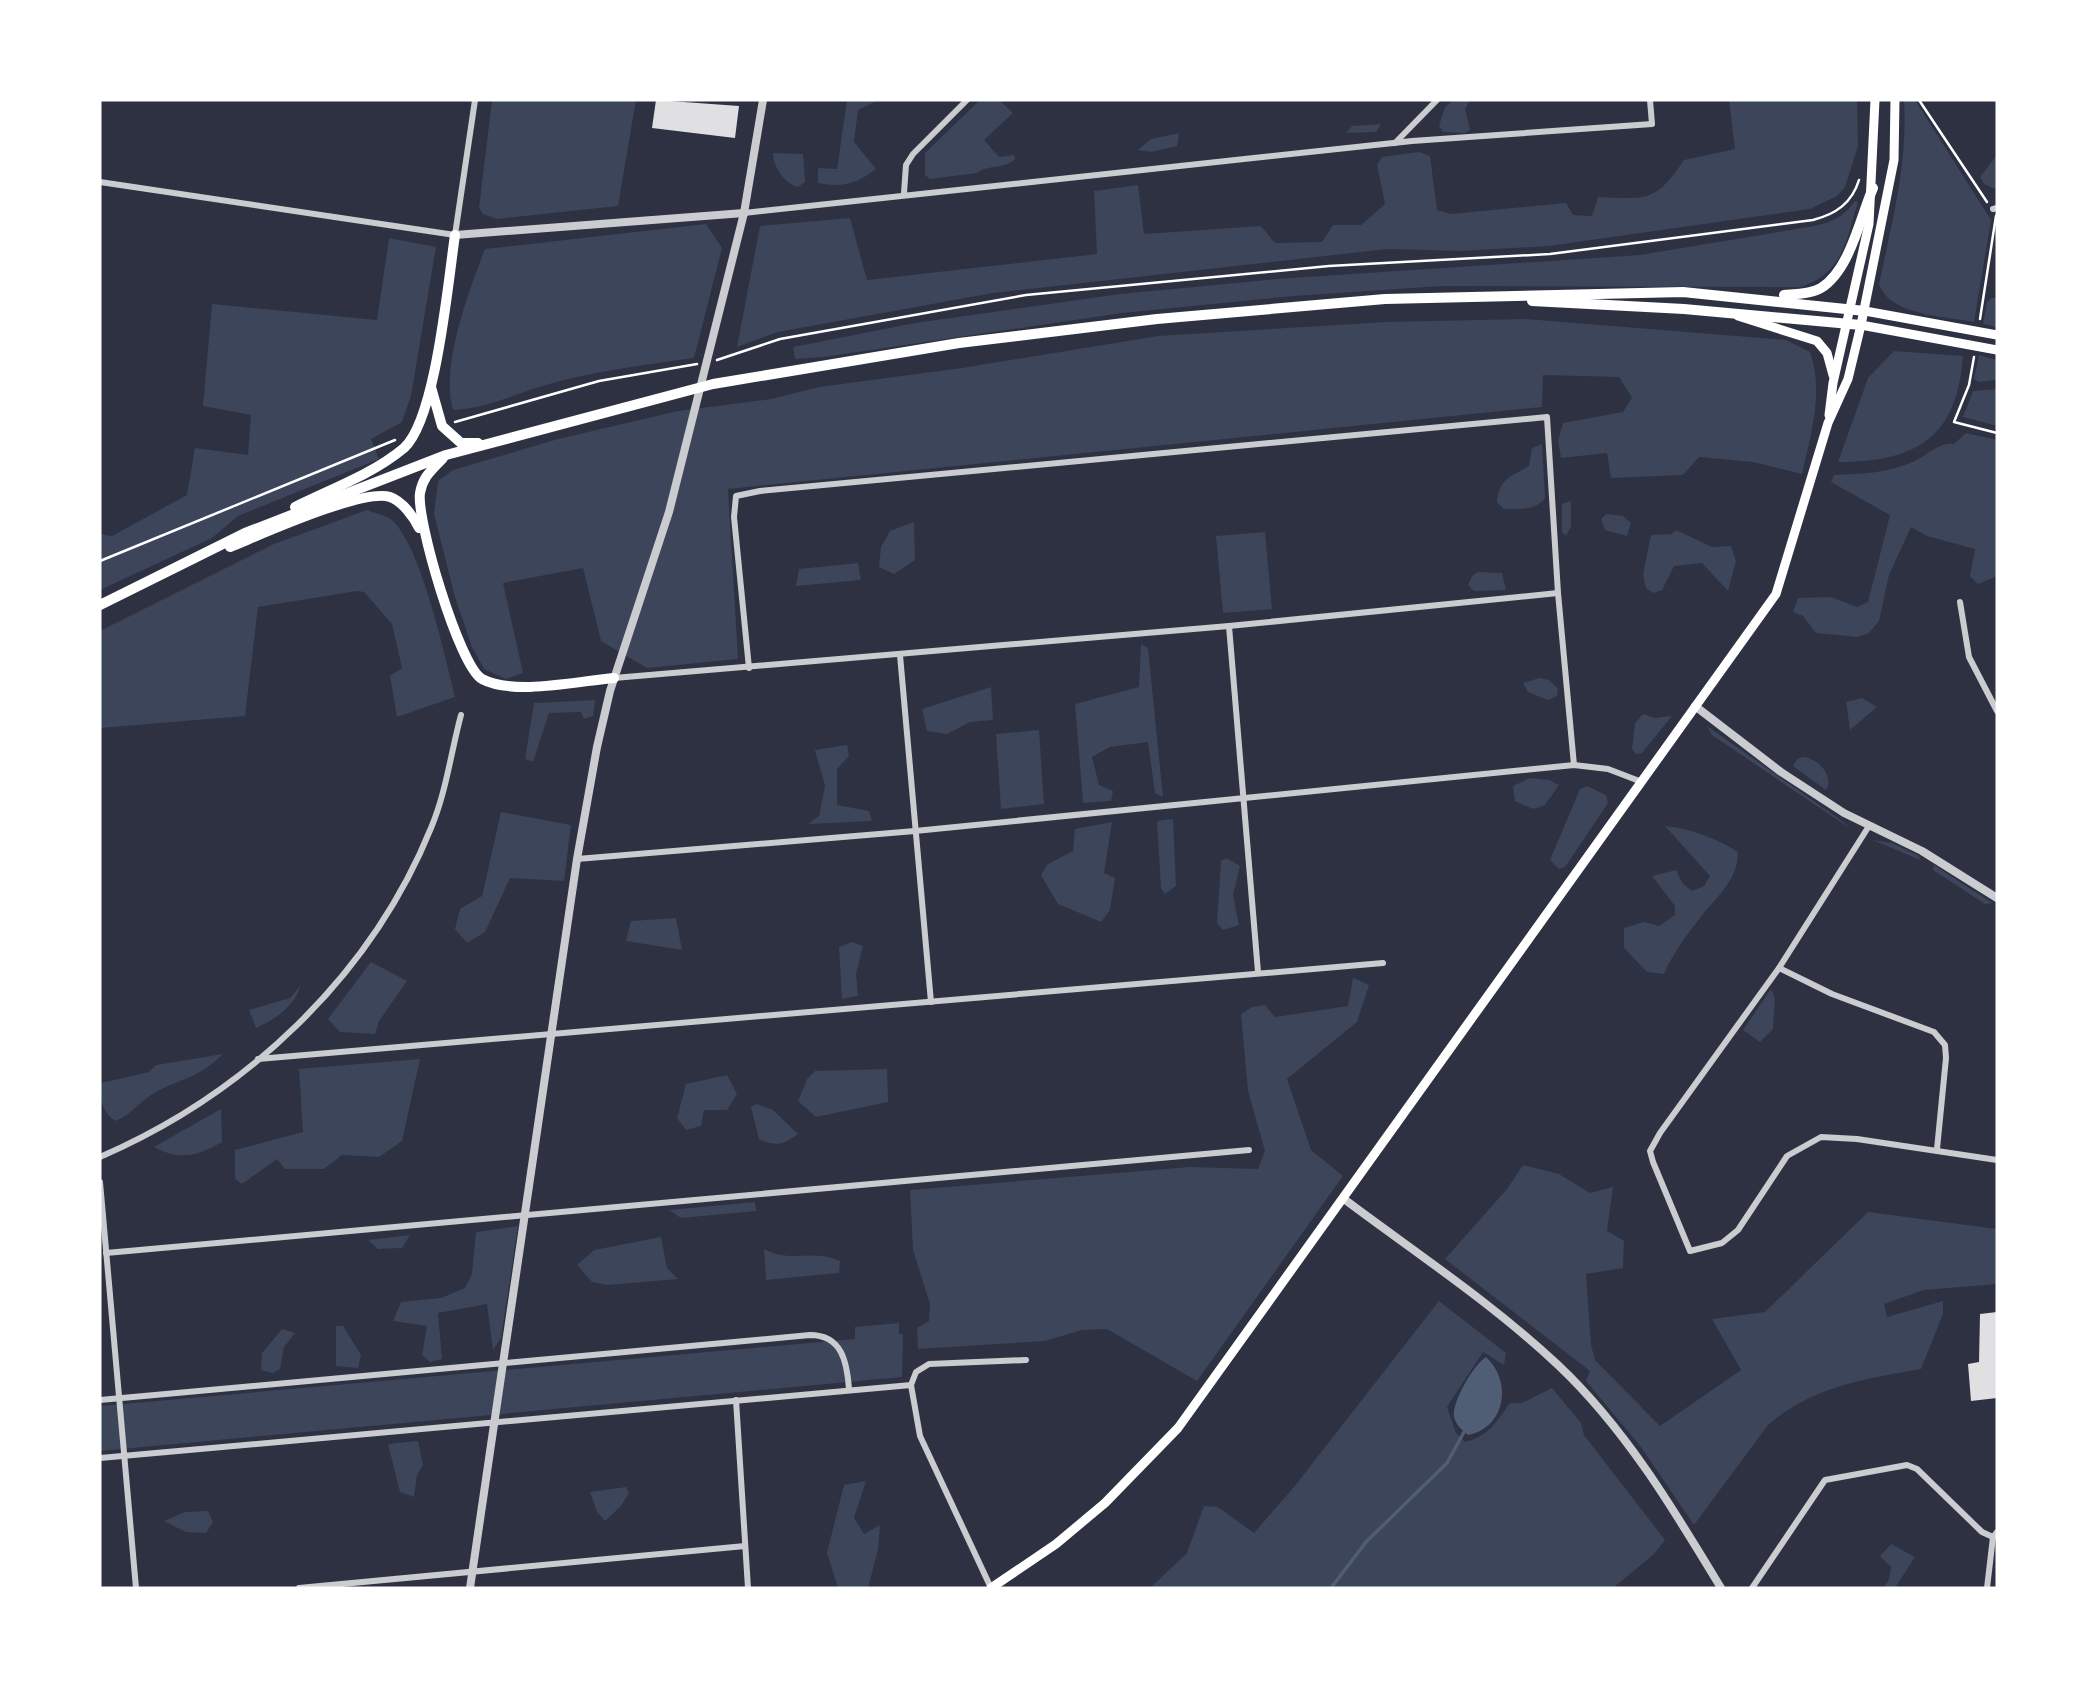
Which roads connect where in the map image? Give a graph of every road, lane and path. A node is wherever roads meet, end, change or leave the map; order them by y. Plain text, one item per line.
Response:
1 (475, 100) edge
2 (762, 100) edge
3 (967, 100) edge
4 (1437, 100) edge
5 (1650, 100) edge
6 (1875, 100) edge
7 (1895, 100) edge
8 (1919, 100) edge
9 (1395, 143) junction
10 (100, 183) edge
11 (1873, 188) junction
12 (904, 194) junction
13 (1995, 209) edge
14 (744, 212) junction
15 (455, 235) junction
16 (1752, 297) junction
17 (1482, 298) junction
18 (1849, 307) junction
19 (1864, 311) junction
20 (1736, 315) junction
21 (1980, 318) dead end
22 (1846, 323) junction
23 (1861, 325) junction
24 (1997, 335) edge
25 (1997, 349) edge
26 (1974, 355) dead end
27 (1834, 378) junction
28 (431, 387) junction
29 (1828, 423) junction
30 (1997, 433) edge
31 (488, 443) junction
32 (446, 455) junction
33 (245, 533) junction
34 (428, 544) junction
35 (203, 556) junction
36 (1558, 593) junction
37 (1960, 602) dead end
38 (100, 605) edge
39 (1229, 626) junction
40 (900, 654) junction
41 (749, 668) junction
42 (614, 678) junction
43 (1695, 706) junction
44 (1997, 711) edge
45 (461, 715) dead end
46 (1574, 765) junction
47 (1642, 782) junction
48 (1243, 799) junction
49 (1869, 826) junction
50 (915, 831) junction
51 (577, 859) junction
52 (1997, 898) edge
53 (1383, 963) dead end
54 (1779, 968) junction
55 (1258, 972) junction
56 (931, 1002) junction
57 (551, 1036) junction
58 (258, 1059) junction
59 (1937, 1149) junction
60 (1249, 1150) dead end
61 (100, 1157) edge
62 (1997, 1160) edge
63 (100, 1182) edge
64 (1344, 1199) junction
65 (526, 1214) junction
66 (106, 1253) junction
67 (1026, 1360) dead end
68 (503, 1363) junction
69 (911, 1385) junction
70 (849, 1389) junction
71 (118, 1398) junction
72 (100, 1400) edge
73 (736, 1400) junction
74 (494, 1422) junction
75 (123, 1456) junction
76 (100, 1458) edge
77 (1995, 1535) edge
78 (746, 1546) junction
79 (472, 1572) junction
80 (136, 1588) edge
81 (299, 1588) edge
82 (470, 1588) edge
83 (748, 1588) edge
84 (991, 1588) edge
85 (1721, 1588) edge
86 (1752, 1588) edge
87 (1987, 1588) edge

1 - 15 street
2 - 14 street
3 - 12 street
4 - 9 street
5 - 9 street
6 - 11 main road
7 - 19 main road
8 - 13 path
9 - 12 street
10 - 15 street
11 - 16 main road
11 - 18 main road
12 - 14 street
13 - 21 path
14 - 15 street
14 - 42 street
15 - 28 main road
16 - 17 main road
16 - 18 main road
17 - 20 main road
17 - 31 main road
18 - 19 main road
18 - 22 main road
19 - 23 main road
19 - 24 main road
20 - 22 main road
20 - 27 main road
22 - 23 main road
22 - 27 main road
23 - 25 main road
23 - 29 main road
26 - 30 path
27 - 29 main road
28 - 31 main road
28 - 33 main road
29 - 43 main road
31 - 32 main road
32 - 33 main road
32 - 34 main road
33 - 35 main road
34 - 35 main road
34 - 42 main road
35 - 38 main road
36 - 39 street
36 - 41 street
36 - 46 street
37 - 44 street
39 - 40 street
39 - 48 street
40 - 41 street
40 - 50 street
41 - 42 street
42 - 51 street
43 - 47 main road
43 - 49 street
45 - 58 street
46 - 47 street
46 - 48 street
47 - 64 main road
48 - 50 street
48 - 55 street
49 - 52 street
49 - 54 street
50 - 51 street
50 - 56 street
51 - 57 street
53 - 55 street
54 - 59 street
54 - 59 street
55 - 56 street
56 - 57 street
57 - 58 street
57 - 65 street
58 - 61 street
59 - 62 street
60 - 65 street
63 - 66 street
64 - 84 main road
64 - 85 street
65 - 66 street
65 - 68 street
66 - 71 street
67 - 69 street
68 - 70 street
68 - 71 street
68 - 74 street
69 - 70 street
69 - 84 street
70 - 73 street
71 - 72 street
71 - 75 street
73 - 74 street
73 - 78 street
74 - 75 street
74 - 79 street
75 - 76 street
75 - 80 street
77 - 86 street
77 - 87 street
78 - 79 street
78 - 83 street
79 - 81 street
79 - 82 street

